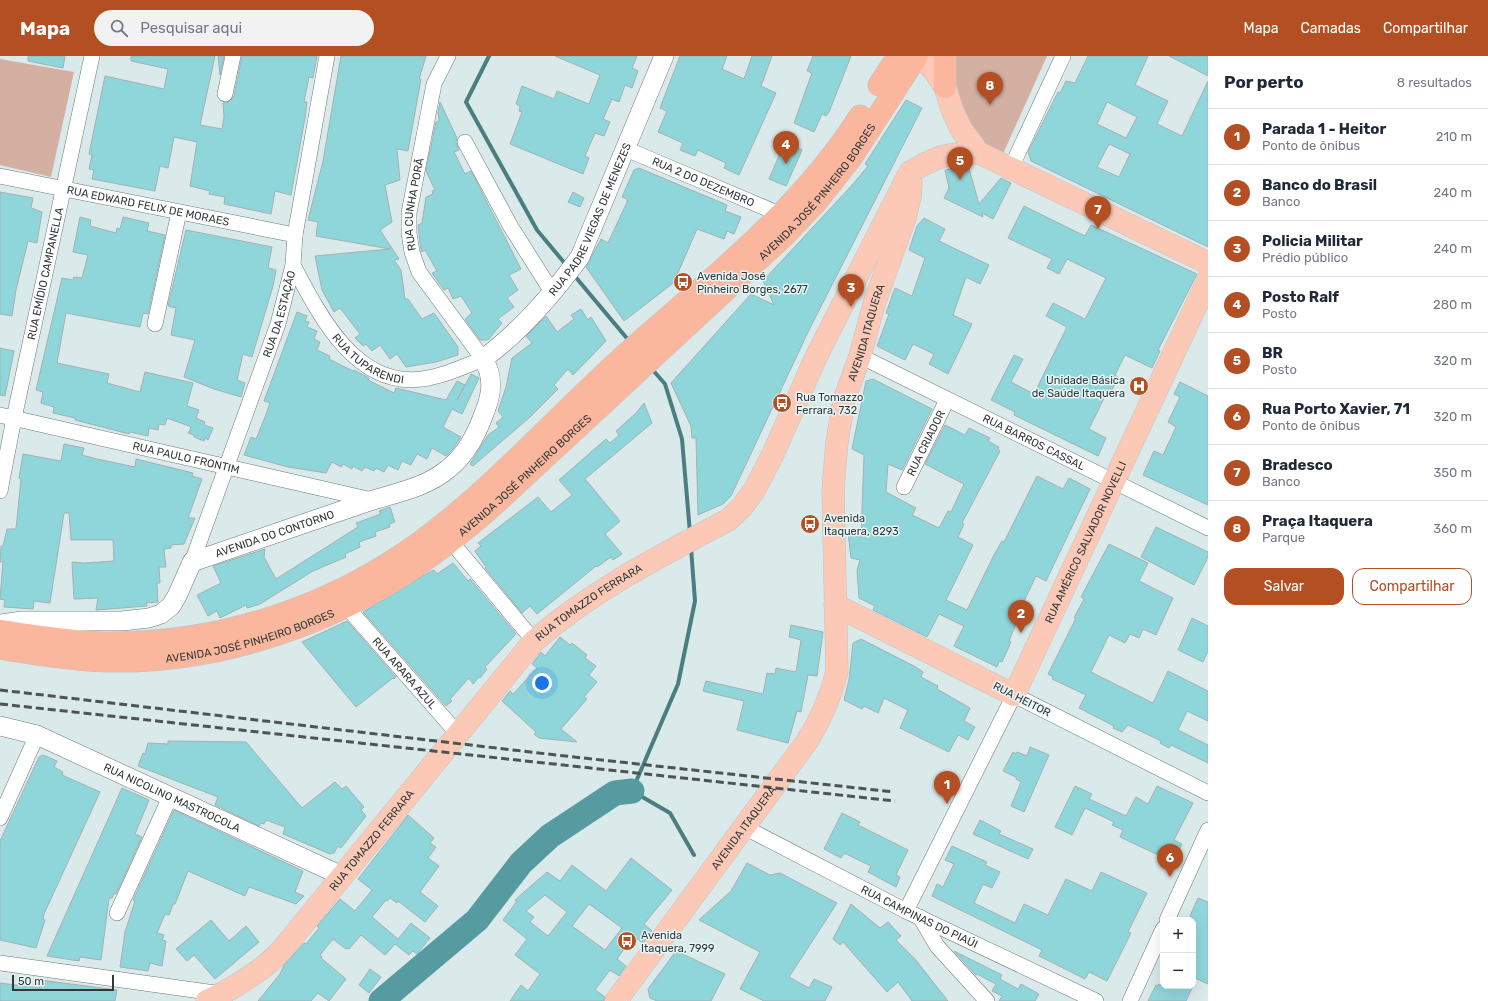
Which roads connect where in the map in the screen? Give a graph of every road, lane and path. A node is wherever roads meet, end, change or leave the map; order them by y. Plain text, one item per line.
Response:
1 (92, 56) edge
2 (233, 56) edge
3 (328, 56) edge
4 (448, 56) edge
5 (664, 56) edge
6 (898, 56) edge
7 (918, 56) edge
8 (945, 56) edge
9 (1063, 56) edge
10 (944, 87) junction
11 (225, 94) dead end
12 (465, 142) dead end
13 (626, 149) junction
14 (979, 153) junction
15 (1011, 168) junction
16 (910, 172) junction
17 (0, 176) edge
18 (64, 189) junction
19 (179, 212) junction
20 (782, 215) junction
21 (295, 235) junction
22 (1208, 263) edge
23 (293, 265) junction
24 (1208, 280) edge
25 (557, 286) junction
26 (155, 324) dead end
27 (653, 344) junction
28 (860, 356) junction
29 (483, 360) junction
30 (947, 400) junction
31 (7, 416) edge
32 (226, 466) junction
33 (1113, 481) junction
34 (904, 487) dead end
35 (0, 491) edge
36 (372, 500) junction
37 (1208, 528) edge
38 (459, 551) dead end
39 (192, 562) junction
40 (835, 606) junction
41 (352, 613) dead end
42 (868, 622) junction
43 (0, 624) edge
44 (838, 640) junction
45 (534, 641) junction
46 (1, 644) edge
47 (1014, 695) junction
48 (0, 726) edge
49 (458, 734) junction
50 (36, 736) junction
51 (1208, 793) edge
52 (170, 797) junction
53 (0, 818) edge
54 (744, 827) junction
55 (1208, 830) edge
56 (342, 876) junction
57 (906, 911) junction
58 (117, 913) dead end
59 (920, 917) junction
60 (1168, 917) edge
61 (1160, 936) edge
62 (0, 963) edge
63 (215, 997) edge
64 (624, 999) edge
65 (987, 1001) edge
66 (1096, 1001) edge
67 (1130, 1001) edge

1 - 18 street, RUA EMÍDIO CAMPANELLA
2 - 11 street
3 - 21 street, RUA DA ESTAÇÃO
4 - 29 street, RUA CUNHA PORÃ
5 - 13 street, RUA PADRE VIEGAS DE MENEZES
6 - 20 highway, AVENIDA JOSÉ PINHEIRO BORGES
7 - 10 main road
7 - 27 highway, AVENIDA JOSÉ PINHEIRO BORGES
8 - 10 highway
9 - 15 street
10 - 14 main road
12 - 25 street
13 - 20 street, RUA 2 DO DEZEMBRO
13 - 25 street, RUA PADRE VIEGAS DE MENEZES
14 - 15 main road
14 - 16 main road
15 - 22 main road
16 - 28 main road, AVENIDA ITAQUERA
16 - 45 main road, RUA TOMAZZO FERRARA
17 - 18 street, RUA EDWARD FELIX DE MORAES
18 - 19 street, RUA EDWARD FELIX DE MORAES
18 - 31 street, RUA EMÍDIO CAMPANELLA
19 - 21 street, RUA EDWARD FELIX DE MORAES
19 - 26 street
20 - 27 highway, AVENIDA JOSÉ PINHEIRO BORGES
21 - 23 street, RUA DA ESTAÇÃO
23 - 29 street, RUA TUPARENDI
23 - 32 street, RUA DA ESTAÇÃO
24 - 33 main road, RUA AMÉRICO SALVADOR NOVELLI
25 - 29 street, RUA PADRE VIEGAS DE MENEZES
27 - 46 highway, AVENIDA JOSÉ PINHEIRO BORGES
27 - 46 highway, AVENIDA JOSÉ PINHEIRO BORGES
28 - 30 street, RUA BARROS CASSAL
28 - 40 main road, AVENIDA ITAQUERA
29 - 36 street, AVENIDA DO CONTORNO
30 - 33 street, RUA BARROS CASSAL
30 - 34 street, RUA CRIADOR
31 - 32 street, RUA PAULO FRONTIM
31 - 35 street, RUA EMÍDIO CAMPANELLA
32 - 36 street, RUA PAULO FRONTIM
32 - 39 street, RUA DA ESTAÇÃO
33 - 37 street, RUA BARROS CASSAL
33 - 47 main road, RUA AMÉRICO SALVADOR NOVELLI
36 - 39 street, AVENIDA DO CONTORNO
38 - 45 street
39 - 43 street
40 - 42 main road, RUA HEITOR
40 - 44 main road, AVENIDA ITAQUERA
41 - 49 street, RUA ARARA AZUL
42 - 44 main road
42 - 47 main road, RUA HEITOR
44 - 54 main road, AVENIDA ITAQUERA
45 - 49 main road, RUA TOMAZZO FERRARA
47 - 51 street, RUA HEITOR
47 - 57 street, RUA AMÉRICO SALVADOR NOVELLI
48 - 50 street, RUA NICOLINO MASTROCOLA
49 - 56 main road, RUA TOMAZZO FERRARA
50 - 52 street, RUA NICOLINO MASTROCOLA
50 - 53 street
52 - 56 street, RUA NICOLINO MASTROCOLA
52 - 58 street
54 - 57 street, RUA CAMPINAS DO PIAÚI
54 - 64 main road, AVENIDA ITAQUERA
55 - 60 street
56 - 63 main road, RUA TOMAZZO FERRARA
57 - 59 street, RUA CAMPINAS DO PIAÚI
59 - 65 street
59 - 66 street, RUA CAMPINAS DO PIAÚI
61 - 67 street
62 - 63 street

